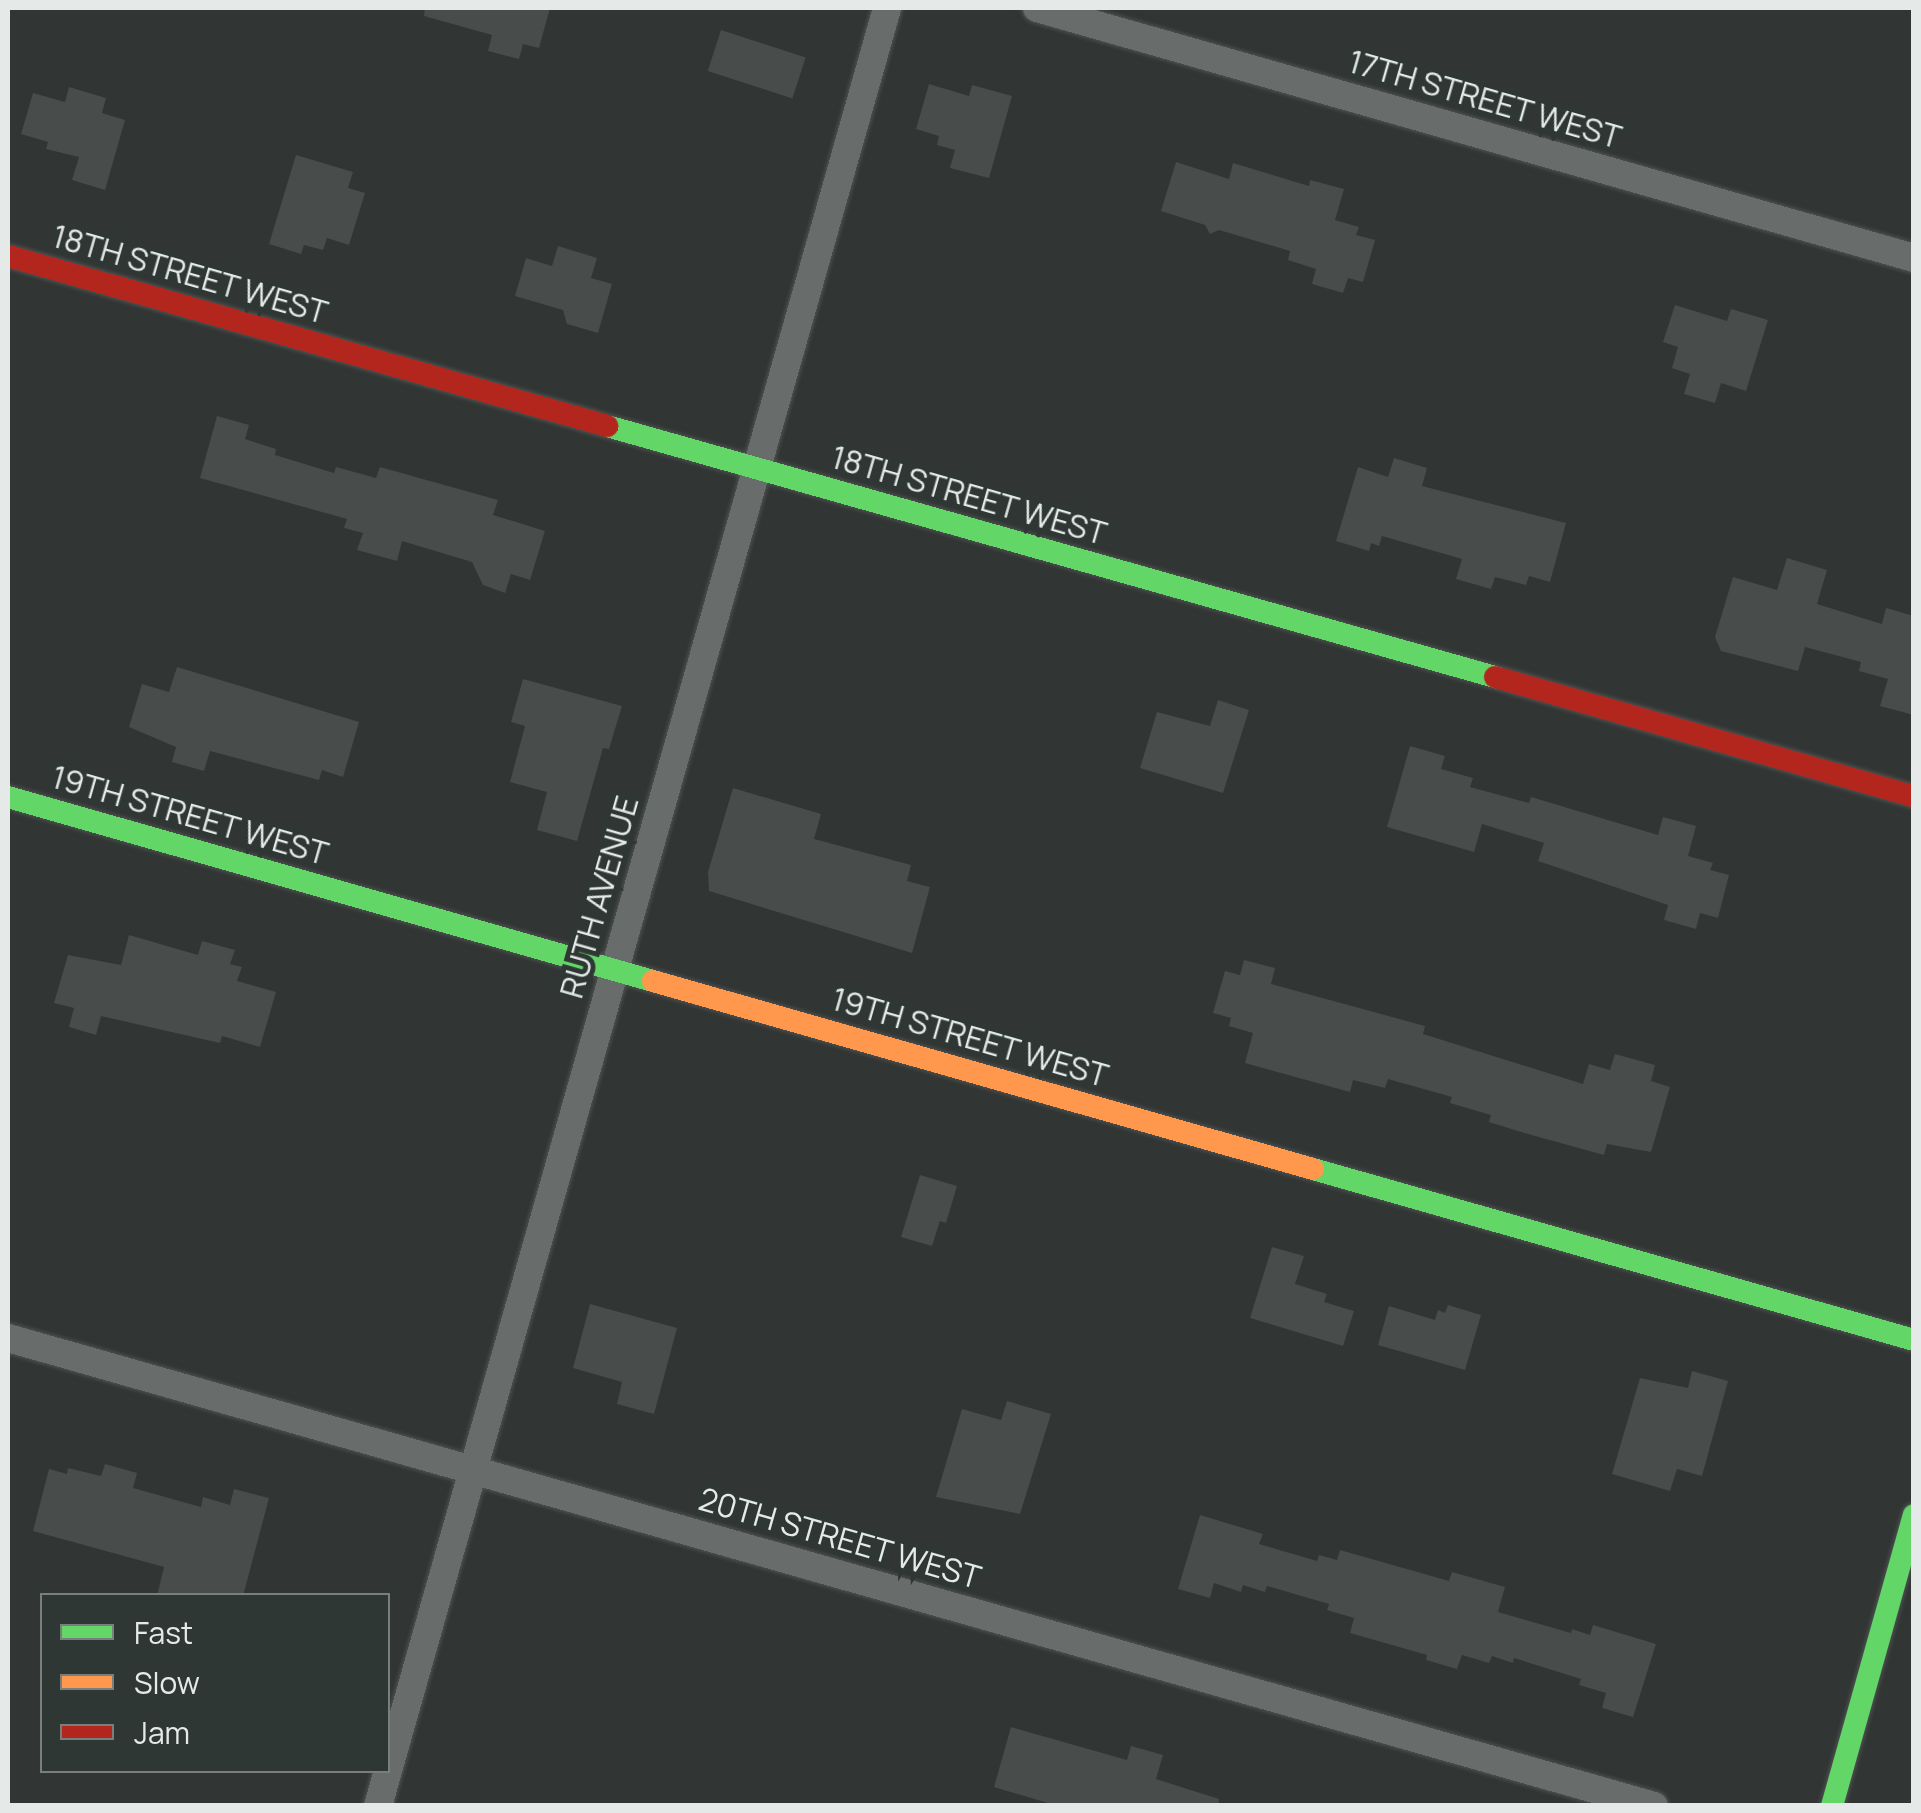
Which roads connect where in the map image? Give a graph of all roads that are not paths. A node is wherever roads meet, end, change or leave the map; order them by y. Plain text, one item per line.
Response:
1 (888, 8) edge
2 (1038, 8) edge
3 (8, 256) edge
4 (1914, 258) edge
5 (757, 468) junction
6 (1914, 796) edge
7 (8, 797) edge
8 (615, 970) junction
9 (8, 1338) edge
10 (1914, 1340) edge
11 (472, 1470) junction
12 (1914, 1516) edge
13 (390, 1763) edge
14 (387, 1773) edge
15 (378, 1806) edge
16 (1654, 1806) edge
17 (1832, 1806) edge

1 - 5 street, RUTH AVENUE
2 - 4 street, 17TH STREET WEST
3 - 5 street, 18TH STREET WEST
5 - 6 street, 18TH STREET WEST
5 - 8 street, RUTH AVENUE
7 - 8 street, 19TH STREET WEST
8 - 10 street, 19TH STREET WEST
8 - 11 street, RUTH AVENUE
9 - 11 street, 20TH STREET WEST
11 - 13 street, RUTH AVENUE
11 - 16 street, 20TH STREET WEST
12 - 17 street
14 - 15 street, RUTH AVENUE

